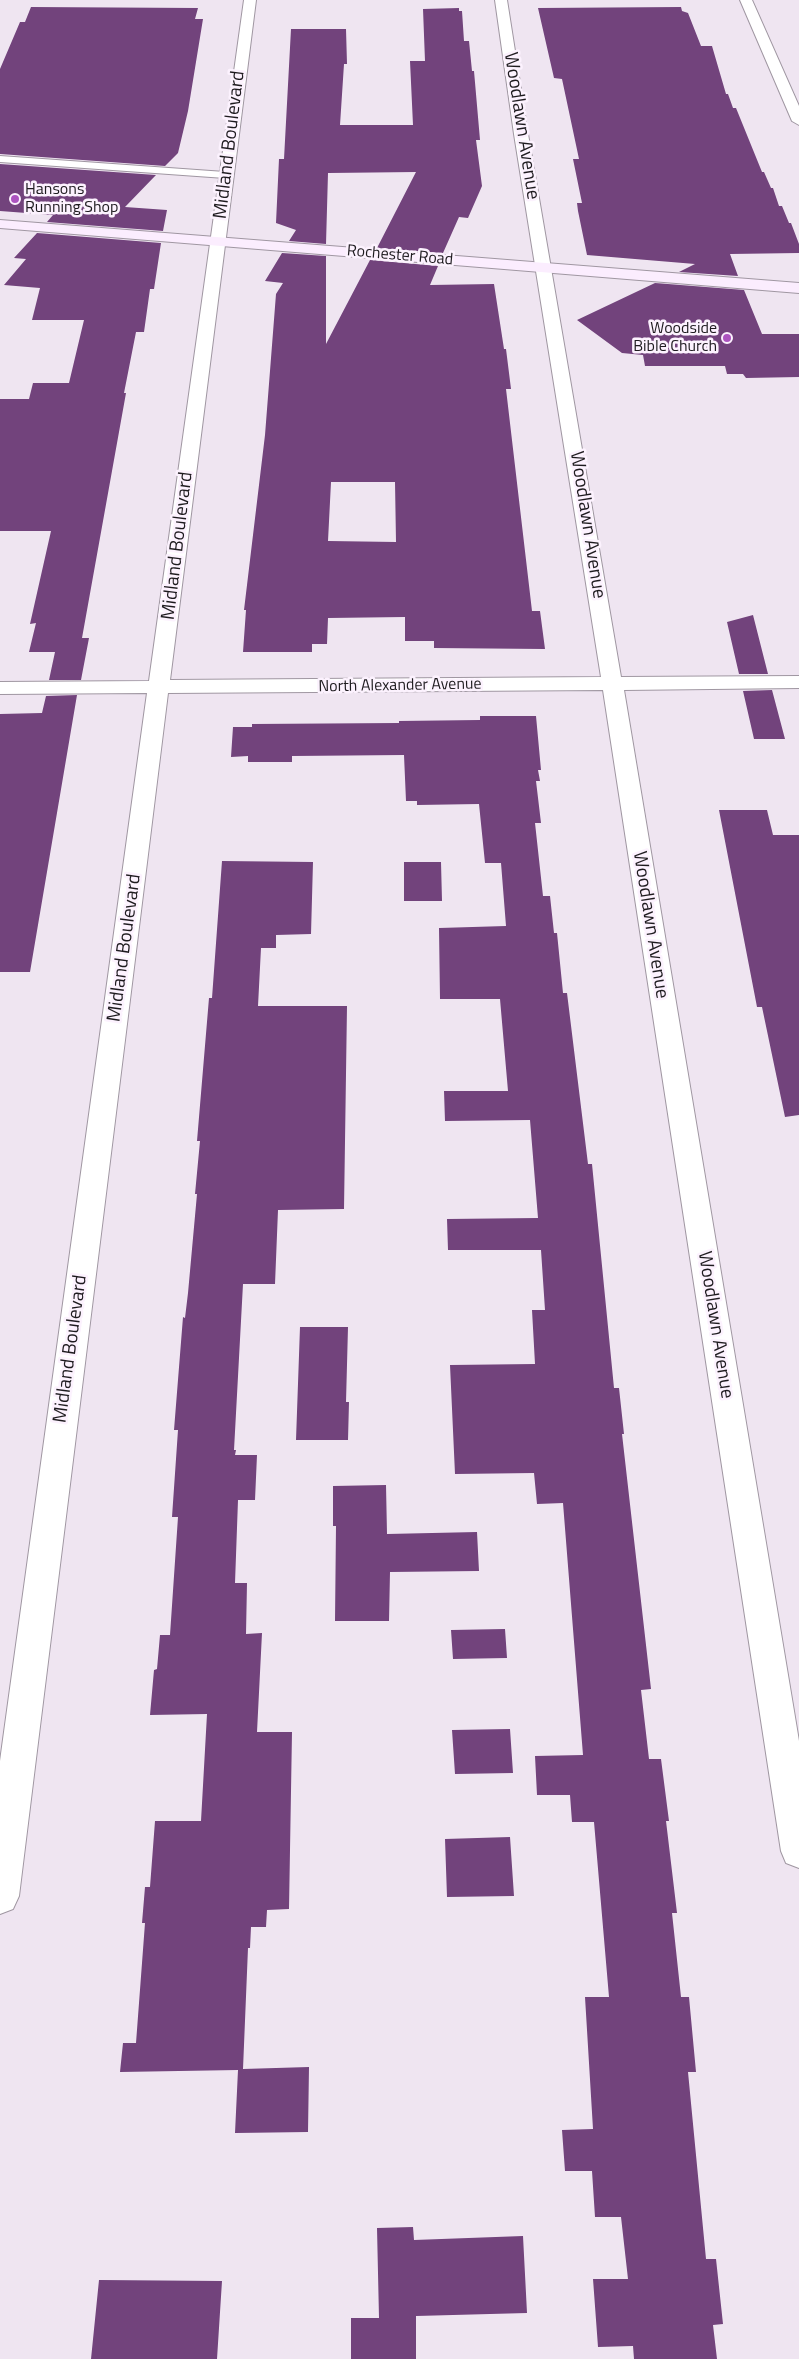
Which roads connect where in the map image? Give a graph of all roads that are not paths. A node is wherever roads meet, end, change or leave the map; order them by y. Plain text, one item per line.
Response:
1 (250, 0) edge
2 (501, 0) edge
3 (746, 0) edge
4 (799, 121) edge
5 (0, 159) edge
6 (225, 175) junction
7 (0, 224) edge
8 (219, 241) junction
9 (544, 267) junction
10 (799, 288) edge
11 (799, 682) edge
12 (612, 684) junction
13 (0, 688) edge
14 (159, 688) junction
15 (799, 1851) edge
16 (0, 1896) edge

1 - 6 street, Midland Boulevard
2 - 9 street, Woodlawn Avenue
3 - 4 street
5 - 6 lane
6 - 8 street, Midland Boulevard
7 - 8 main road, Rochester Road
8 - 9 main road, Rochester Road
8 - 14 street, Midland Boulevard
9 - 10 main road, Rochester Road
9 - 12 street, Woodlawn Avenue
11 - 12 street, North Alexander Avenue
12 - 14 street, North Alexander Avenue
12 - 15 street, Woodlawn Avenue
13 - 14 street, North Alexander Avenue
14 - 16 street, Midland Boulevard

